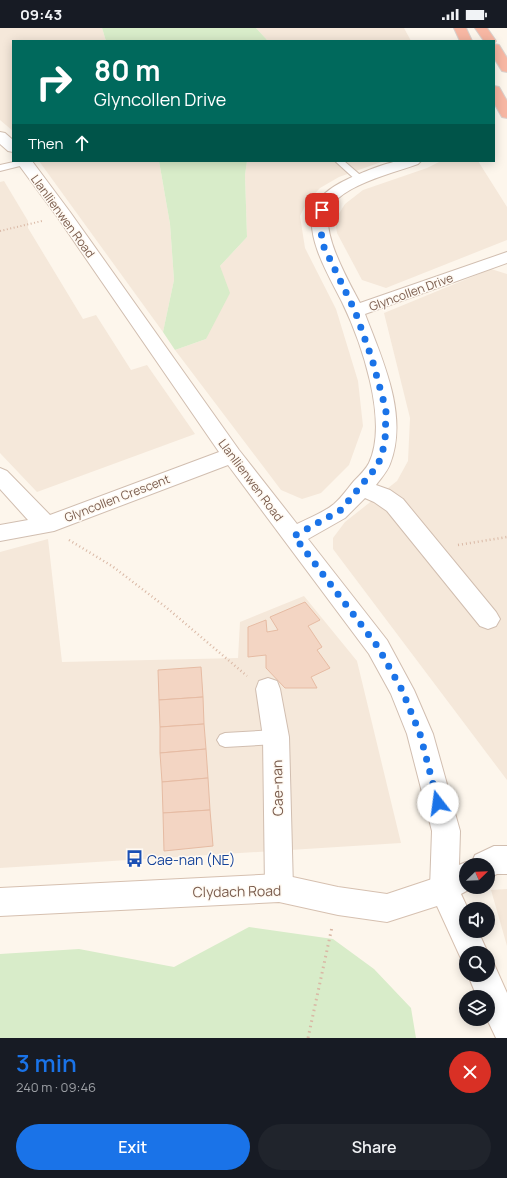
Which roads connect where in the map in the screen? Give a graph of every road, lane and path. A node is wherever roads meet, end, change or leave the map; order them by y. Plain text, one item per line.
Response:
1 (460, 28) edge
2 (481, 28) edge
3 (466, 40) edge
4 (489, 40) edge
5 (495, 50) edge
6 (507, 68) edge
7 (495, 92) edge
8 (507, 114) edge
9 (0, 136) edge
10 (12, 149) edge
11 (12, 161) edge
12 (24, 162) edge
13 (340, 162) edge
14 (410, 162) edge
15 (0, 168) edge
16 (362, 180) junction
17 (64, 215) junction
18 (0, 231) edge
19 (507, 257) edge
20 (355, 311) junction
21 (232, 455) junction
22 (0, 476) edge
23 (361, 487) junction
24 (46, 525) junction
25 (0, 533) edge
26 (294, 536) junction
27 (507, 537) edge
28 (430, 549) junction
29 (488, 619) dead end
30 (270, 695) joint
31 (276, 737) junction
32 (226, 740) dead end
33 (495, 860) edge
34 (507, 860) edge
35 (455, 883) edge
36 (279, 888) junction
37 (338, 901) junction
38 (0, 902) edge
39 (471, 946) edge
40 (486, 982) edge
41 (507, 1028) edge
42 (308, 1038) edge

1 - 3 highway
2 - 4 highway
5 - 6 highway
7 - 8 highway
9 - 10 street, Llanllienwen Road
11 - 15 lane
12 - 17 street, Llanllienwen Road
13 - 16 lane
14 - 16 street
16 - 20 street
17 - 18 path
17 - 21 street, Llanllienwen Road
19 - 20 street, Glyncollen Drive
20 - 23 street, Glyncollen Drive
21 - 24 street, Glyncollen Crescent
21 - 26 street, Llanllienwen Road
22 - 24 street
23 - 26 street, Glyncollen Drive
23 - 28 street
24 - 25 street, Glyncollen Crescent
24 - 30 path
26 - 35 street, Llanllienwen Road
27 - 28 path
28 - 29 street
30 - 31 street, Cae-nan
31 - 32 lane
31 - 36 street, Cae-nan
33 - 34 street
35 - 37 street, Clydach Road
35 - 39 street, Llanllienwen Road
36 - 37 street, Clydach Road
36 - 38 street, Clydach Road
37 - 42 path
40 - 41 street

